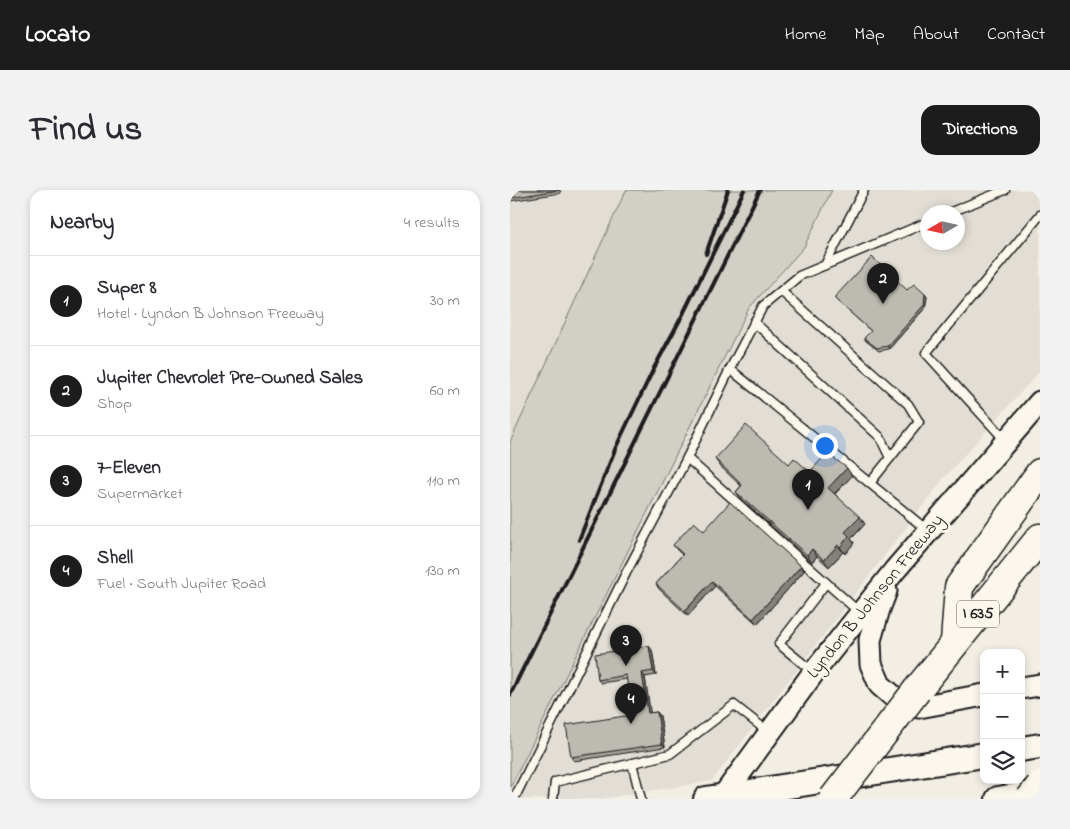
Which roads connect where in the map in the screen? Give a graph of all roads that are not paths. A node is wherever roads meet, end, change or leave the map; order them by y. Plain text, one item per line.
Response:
1 (864, 190) edge
2 (1005, 190) edge
3 (965, 206) edge
4 (1040, 214) edge
5 (920, 225) edge
6 (825, 265) junction
7 (780, 291) junction
8 (754, 322) junction
9 (730, 369) junction
10 (1040, 402) edge
11 (1006, 441) junction
12 (687, 458) junction
13 (890, 458) junction
14 (1040, 473) edge
15 (870, 484) junction
16 (928, 531) junction
17 (1040, 538) edge
18 (895, 570) junction
19 (826, 583) junction
20 (861, 614) junction
21 (955, 642) junction
22 (814, 672) junction
23 (1040, 685) edge
24 (1025, 687) edge
25 (980, 696) edge
26 (769, 733) junction
27 (1040, 746) edge
28 (1025, 748) edge
29 (980, 756) edge
30 (632, 763) junction
31 (1040, 786) edge
32 (1040, 792) edge
33 (717, 798) edge
34 (514, 799) edge
35 (553, 799) edge
36 (641, 799) edge
37 (833, 799) edge
38 (998, 799) edge
39 (1030, 799) edge

1 - 6 lane
2 - 3 lane
4 - 11 lane
5 - 6 lane
6 - 7 lane
7 - 8 lane
7 - 13 lane
8 - 9 lane
8 - 13 lane
9 - 12 lane
9 - 15 lane
10 - 11 main road, Lyndon B Johnson Freeway
11 - 16 main road, Lyndon B Johnson Freeway
12 - 19 lane
12 - 34 lane
13 - 15 lane
14 - 21 highway
15 - 16 lane
16 - 18 main road, Lyndon B Johnson Freeway
17 - 21 highway, I 635
18 - 20 main road, Lyndon B Johnson Freeway
18 - 25 main road
19 - 20 lane
19 - 22 lane
20 - 22 main road, Lyndon B Johnson Freeway
21 - 37 highway, I 635, bridge
22 - 26 main road, Lyndon B Johnson Freeway
23 - 24 main road
26 - 30 lane
26 - 33 main road, Lyndon B Johnson Freeway
27 - 28 main road
29 - 33 main road
30 - 35 lane
30 - 36 lane
31 - 39 highway, bridge
32 - 38 main road

